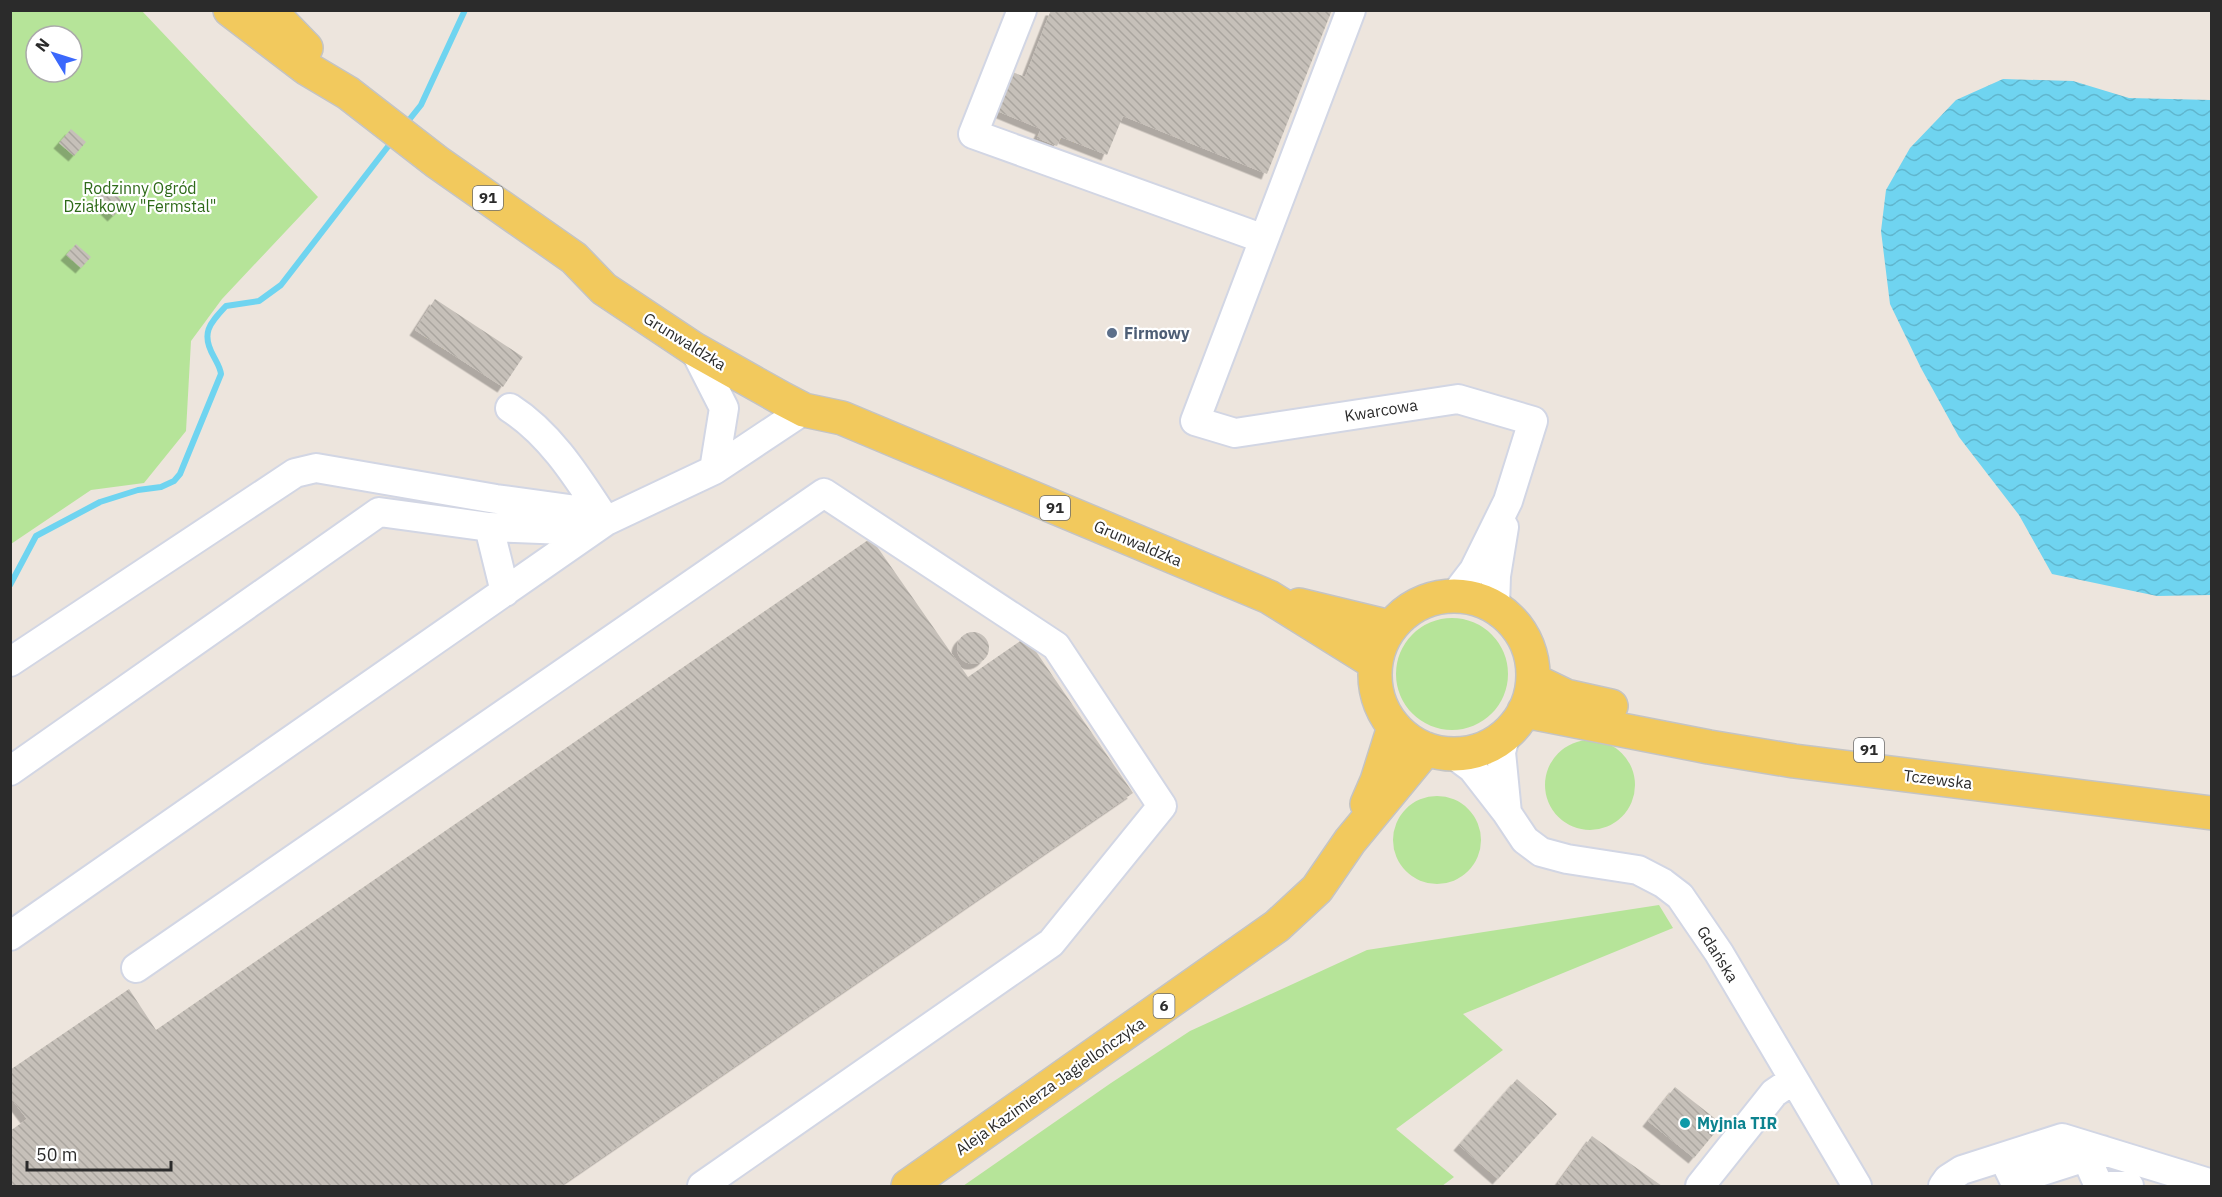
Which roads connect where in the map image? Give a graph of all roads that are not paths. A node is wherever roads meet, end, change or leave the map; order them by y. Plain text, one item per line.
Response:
1 (230, 10) edge
2 (269, 10) edge
3 (1022, 10) edge
4 (1351, 10) edge
5 (348, 93) junction
6 (1264, 239) junction
7 (574, 258) junction
8 (694, 349) junction
9 (510, 408) dead end
10 (804, 410) junction
11 (842, 418) junction
12 (714, 470) junction
13 (1508, 501) junction
14 (606, 521) junction
15 (489, 527) junction
16 (505, 592) junction
17 (1454, 596) junction
18 (1269, 597) junction
19 (1495, 607) junction
20 (1390, 627) junction
21 (10, 662) edge
22 (1375, 663) junction
23 (1521, 708) junction
24 (1394, 727) junction
25 (1439, 751) junction
26 (10, 771) edge
27 (2211, 794) edge
28 (1508, 813) junction
29 (2211, 813) edge
30 (1350, 841) junction
31 (10, 936) edge
32 (136, 968) dead end
33 (1793, 1080) junction
34 (2094, 1154) junction
35 (2004, 1179) edge
36 (2189, 1182) edge
37 (702, 1186) edge
38 (908, 1186) edge
39 (1700, 1186) edge
40 (1857, 1186) edge
41 (1943, 1186) edge
42 (2099, 1186) edge
43 (2110, 1186) edge
44 (2129, 1186) edge

1 - 5 main road, Grunwaldzka / 91
2 - 5 main road, Grunwaldzka / 91
3 - 6 street
4 - 6 street
5 - 7 main road, Grunwaldzka / 91
6 - 13 street, Kwarcowa
7 - 8 main road, Grunwaldzka / 91
7 - 11 main road, Grunwaldzka / 91
8 - 10 main road, Grunwaldzka / 91
8 - 12 street
9 - 14 street
10 - 11 main road, Grunwaldzka / 91
10 - 12 street
11 - 18 main road, Grunwaldzka / 91
12 - 14 street
13 - 17 street, Kwarcowa
13 - 19 street, Kwarcowa
14 - 15 street
14 - 16 street
14 - 21 street
15 - 16 street
15 - 26 street
16 - 31 street
17 - 19 main road
17 - 20 main road
18 - 20 main road, Grunwaldzka / 91
18 - 22 main road, Grunwaldzka / 91
19 - 23 main road
20 - 22 main road
22 - 24 main road
23 - 25 main road
23 - 27 main road, Tczewska / 91
23 - 28 street, Gdańska
23 - 29 main road, Tczewska / 91
24 - 25 main road
24 - 30 main road, Aleja Kazimierza Jagiellończyka / 6
25 - 28 street, Gdańska
25 - 30 main road, Aleja Kazimierza Jagiellończyka / 6
28 - 33 street, Gdańska
30 - 38 main road, Aleja Kazimierza Jagiellończyka / 6
32 - 37 street
33 - 39 street
33 - 40 street, Gdańska
34 - 35 street
34 - 36 street
34 - 42 street
35 - 41 street
43 - 44 street

